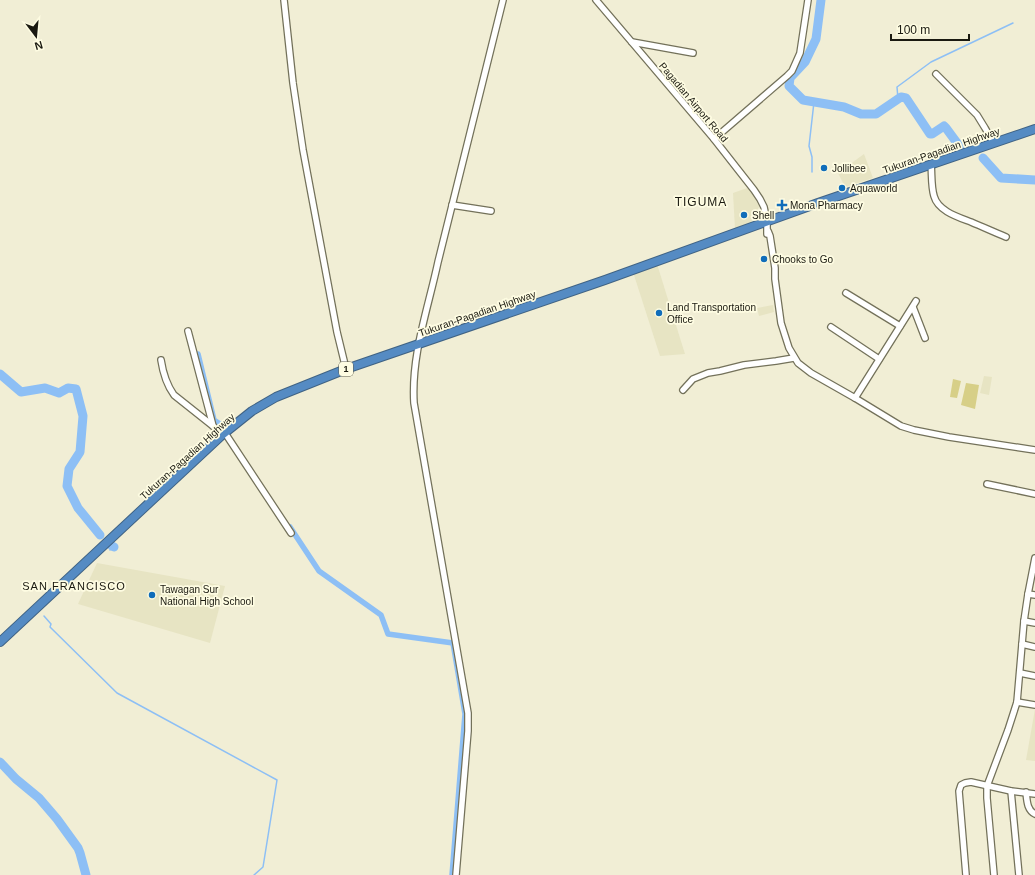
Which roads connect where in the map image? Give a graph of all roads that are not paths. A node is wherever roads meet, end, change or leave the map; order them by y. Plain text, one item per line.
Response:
1 (284, 0) edge
2 (503, 0) edge
3 (596, 0) edge
4 (808, 0) edge
5 (632, 42) junction
6 (693, 53) dead end
7 (936, 74) dead end
8 (1035, 128) edge
9 (714, 139) junction
10 (992, 142) junction
11 (931, 164) junction
12 (452, 205) junction
13 (491, 211) dead end
14 (767, 221) junction
15 (1006, 237) dead end
16 (846, 293) dead end
17 (916, 301) dead end
18 (913, 307) junction
19 (900, 326) junction
20 (831, 327) dead end
21 (188, 331) dead end
22 (924, 338) dead end
23 (418, 344) junction
24 (794, 358) junction
25 (879, 359) junction
26 (161, 360) dead end
27 (346, 369) junction
28 (683, 390) dead end
29 (855, 398) junction
30 (213, 426) junction
31 (224, 434) junction
32 (1035, 450) edge
33 (987, 484) dead end
34 (1035, 494) edge
35 (291, 533) dead end
36 (1035, 558) edge
37 (1028, 594) junction
38 (1035, 595) edge
39 (1024, 621) junction
40 (1035, 623) edge
41 (0, 642) edge
42 (1022, 644) junction
43 (1035, 647) edge
44 (1020, 673) junction
45 (1035, 676) edge
46 (1017, 702) junction
47 (1035, 705) edge
48 (987, 786) junction
49 (1011, 791) junction
50 (1026, 792) junction
51 (1035, 794) edge
52 (1035, 814) edge
53 (456, 875) edge
54 (966, 875) edge
55 (994, 875) edge
56 (1019, 875) edge

1 - 27 street
2 - 12 street
3 - 5 street, Pagadian Airport Road
4 - 9 street
5 - 6 street
5 - 9 street, Pagadian Airport Road
7 - 10 street
8 - 10 highway, Tukuran-Pagadian Highway / 1
9 - 14 street, Pagadian Airport Road
10 - 11 highway, Tukuran-Pagadian Highway / 1
11 - 14 highway, Tukuran-Pagadian Highway / 1
11 - 15 street
12 - 13 street
12 - 23 street
14 - 23 highway, Tukuran-Pagadian Highway / 1
14 - 24 street, Pagadian Airport Road
16 - 19 street
17 - 18 street
18 - 19 street
18 - 22 street
19 - 25 street
20 - 25 street
21 - 30 street
23 - 27 highway, Tukuran-Pagadian Highway / 1
23 - 53 street
24 - 28 street
24 - 29 street
25 - 29 street
26 - 30 street
27 - 31 highway, Tukuran-Pagadian Highway / 1
29 - 32 street
30 - 31 street
31 - 35 street
31 - 41 highway, Tukuran-Pagadian Highway / 1
33 - 34 street
36 - 37 street
37 - 38 street
37 - 39 street
39 - 40 street
39 - 42 street
42 - 43 street
42 - 44 street
44 - 45 street
44 - 46 street
46 - 47 street
46 - 48 street
48 - 49 street
48 - 54 street
48 - 55 street
49 - 50 street
49 - 56 street
50 - 51 street
50 - 52 street

